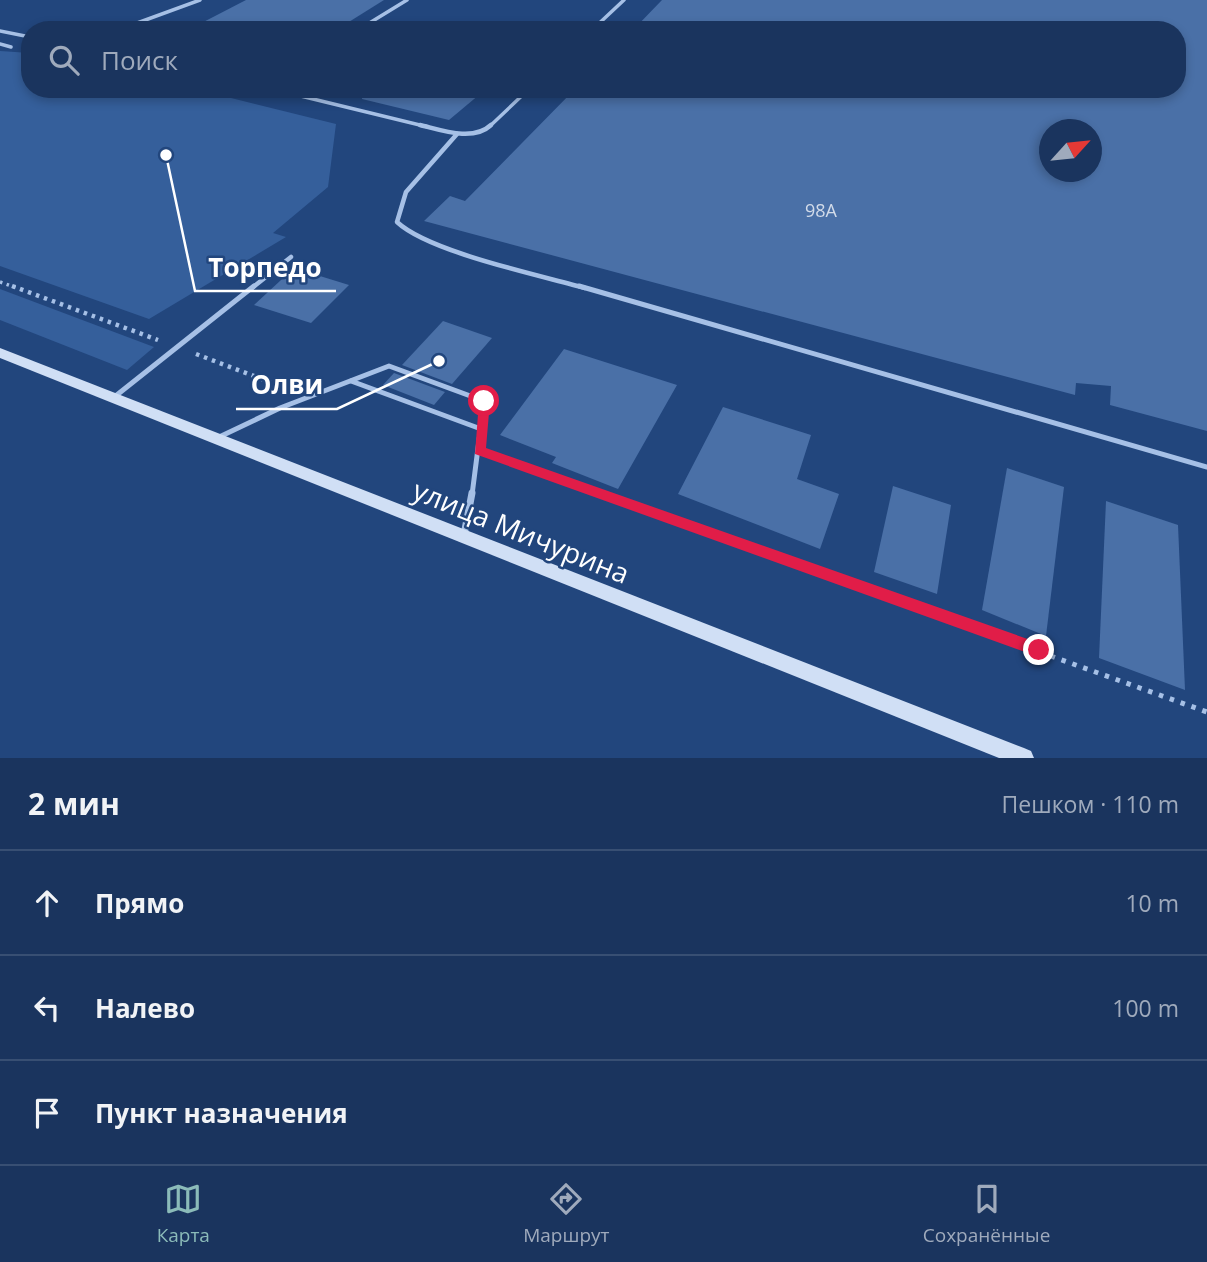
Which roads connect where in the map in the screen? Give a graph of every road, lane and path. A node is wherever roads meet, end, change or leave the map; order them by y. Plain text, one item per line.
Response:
1 (200, 0) edge
2 (407, 0) edge
3 (624, 0) edge
4 (143, 21) edge
5 (373, 21) edge
6 (602, 21) edge
7 (0, 31) edge
8 (21, 35) edge
9 (0, 44) edge
10 (11, 47) dead end
11 (309, 98) edge
12 (520, 98) edge
13 (457, 134) junction
14 (291, 257) dead end
15 (0, 282) edge
16 (176, 347) junction
17 (0, 353) edge
18 (351, 381) junction
19 (310, 397) junction
20 (113, 398) junction
21 (481, 429) junction
22 (217, 438) junction
23 (479, 451) junction
24 (1207, 467) edge
25 (463, 538) junction
26 (1207, 712) edge
27 (1024, 758) edge

1 - 4 lane
2 - 5 lane
3 - 6 lane
7 - 8 lane
9 - 10 lane
11 - 13 lane
12 - 13 lane
13 - 24 lane
14 - 16 lane
15 - 16 path
16 - 19 path
16 - 20 lane
17 - 20 main road, улица Мичурина
18 - 19 lane
18 - 21 lane
18 - 21 lane
19 - 22 lane
20 - 22 main road, улица Мичурина
21 - 23 lane
22 - 25 main road, улица Мичурина
23 - 25 lane
23 - 26 path
25 - 27 main road, улица Мичурина

